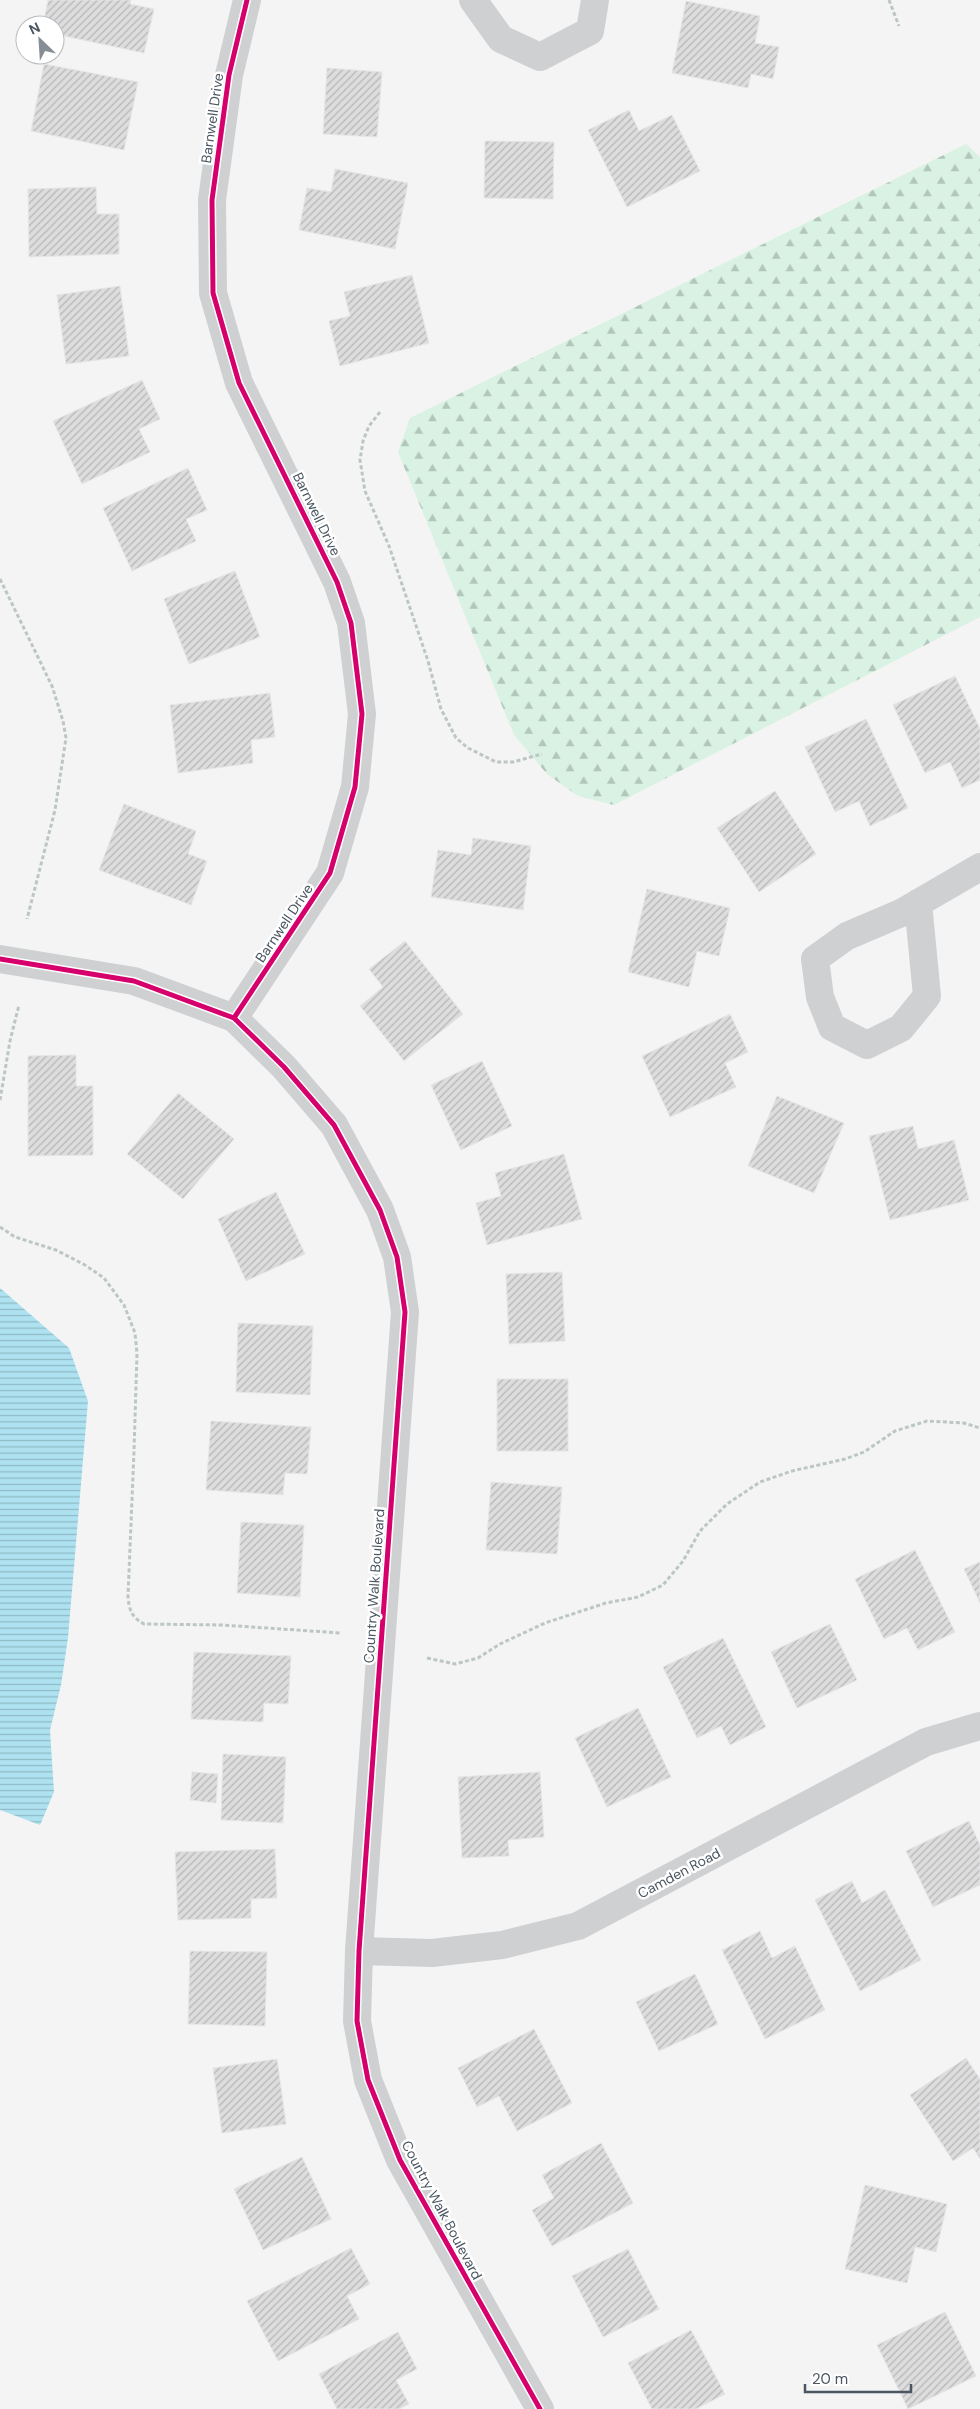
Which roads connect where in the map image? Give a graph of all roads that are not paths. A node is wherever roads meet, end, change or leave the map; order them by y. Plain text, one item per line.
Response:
1 (247, 0) edge
2 (473, 0) edge
3 (595, 0) edge
4 (980, 867) edge
5 (918, 903) junction
6 (0, 959) edge
7 (234, 1018) junction
8 (980, 1726) edge
9 (359, 1950) junction
10 (540, 2409) edge

1 - 7 street, Barnwell Drive
2 - 3 street
4 - 5 street
5 - 5 street
6 - 7 street, Country Walk Boulevard
7 - 9 street, Country Walk Boulevard
8 - 9 street, Camden Road
9 - 10 street, Country Walk Boulevard

